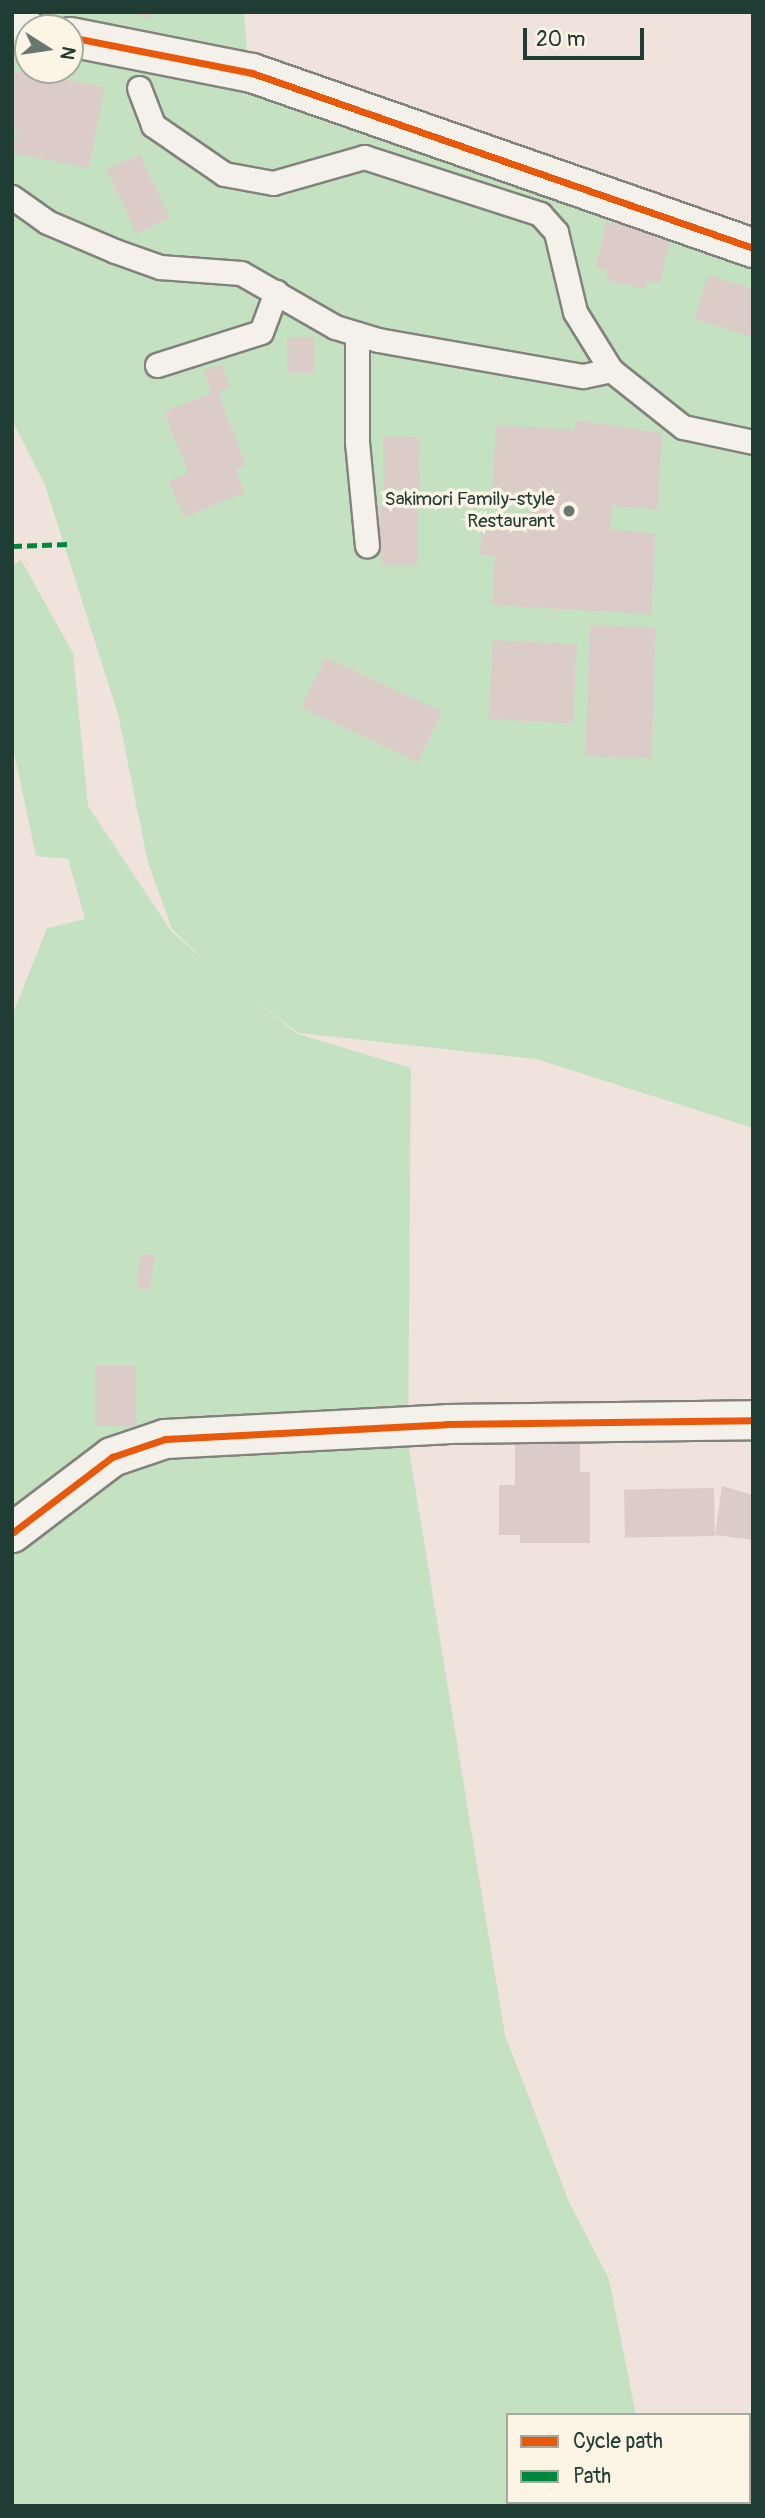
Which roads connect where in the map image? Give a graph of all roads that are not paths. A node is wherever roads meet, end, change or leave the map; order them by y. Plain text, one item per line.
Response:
1 (84, 40) edge
2 (139, 88) dead end
3 (12, 197) edge
4 (753, 248) edge
5 (275, 292) junction
6 (357, 334) junction
7 (157, 365) dead end
8 (611, 370) junction
9 (753, 442) edge
10 (368, 546) dead end
11 (753, 1420) edge
12 (12, 1533) edge

1 - 4 street
2 - 8 lane
3 - 5 lane
5 - 6 lane
5 - 7 lane
6 - 8 lane
6 - 10 lane
8 - 9 lane
11 - 12 street

